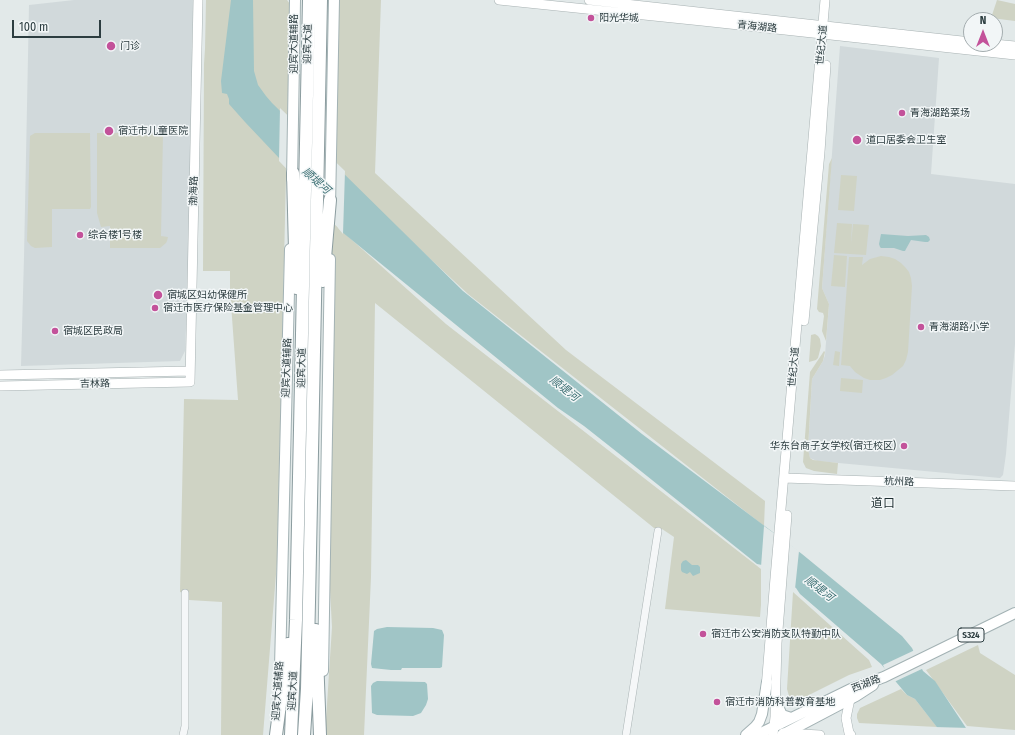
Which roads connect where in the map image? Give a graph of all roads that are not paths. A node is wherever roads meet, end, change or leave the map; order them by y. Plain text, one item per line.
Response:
1 (198, 0) edge
2 (295, 0) edge
3 (309, 0) edge
4 (320, 0) edge
5 (334, 0) edge
6 (499, 0) edge
7 (589, 0) edge
8 (826, 0) edge
9 (831, 0) edge
10 (826, 30) junction
11 (963, 41) edge
12 (1003, 45) edge
13 (1015, 46) edge
14 (1015, 56) edge
15 (292, 179) junction
16 (330, 200) joint
17 (329, 225) junction
18 (190, 371) junction
19 (0, 375) edge
20 (314, 376) junction
21 (190, 382) joint
22 (0, 386) edge
23 (300, 462) junction
24 (299, 477) junction
25 (786, 478) junction
26 (1015, 484) edge
27 (311, 498) junction
28 (658, 531) dead end
29 (778, 580) junction
30 (185, 593) dead end
31 (1015, 613) edge
32 (884, 677) junction
33 (767, 682) junction
34 (775, 700) junction
35 (850, 700) junction
36 (791, 718) junction
37 (771, 733) edge
38 (183, 735) edge
39 (276, 735) edge
40 (291, 735) edge
41 (304, 735) edge
42 (320, 735) edge
43 (626, 735) edge
44 (746, 735) edge
45 (820, 735) edge
46 (851, 735) edge

1 - 18 street, 渤海路
2 - 15 main road, 迎宾大道辅路
3 - 23 highway, 迎宾大道
4 - 20 highway, 迎宾大道
5 - 16 main road
6 - 10 street, 青海湖路
7 - 10 street, 青海湖路
8 - 10 street, 世纪大道
9 - 10 street, 世纪大道
10 - 11 street, 青海湖路
10 - 14 street, 青海湖路
10 - 25 street, 世纪大道
12 - 13 street
15 - 23 highway
15 - 39 main road, 迎宾大道辅路
16 - 17 highway
17 - 20 highway
17 - 42 main road
18 - 19 street, 吉林路
18 - 21 street, 渤海路
20 - 27 highway, 迎宾大道
21 - 22 street, 吉林路
23 - 24 highway, 迎宾大道
24 - 39 highway
24 - 40 highway, 迎宾大道
25 - 26 street, 杭州路
25 - 29 street, 世纪大道
27 - 41 highway, 迎宾大道
27 - 42 highway
28 - 43 street
29 - 33 street, 世纪大道
29 - 34 street, 世纪大道
30 - 38 street
31 - 32 main road, S324
32 - 35 main road, 西湖路
32 - 36 main road, 西湖路
33 - 37 street, 世纪大道
33 - 44 main road
34 - 36 main road
34 - 37 street, 世纪大道
35 - 37 main road, 西湖路
35 - 46 street
36 - 37 main road, 西湖路
37 - 45 street

